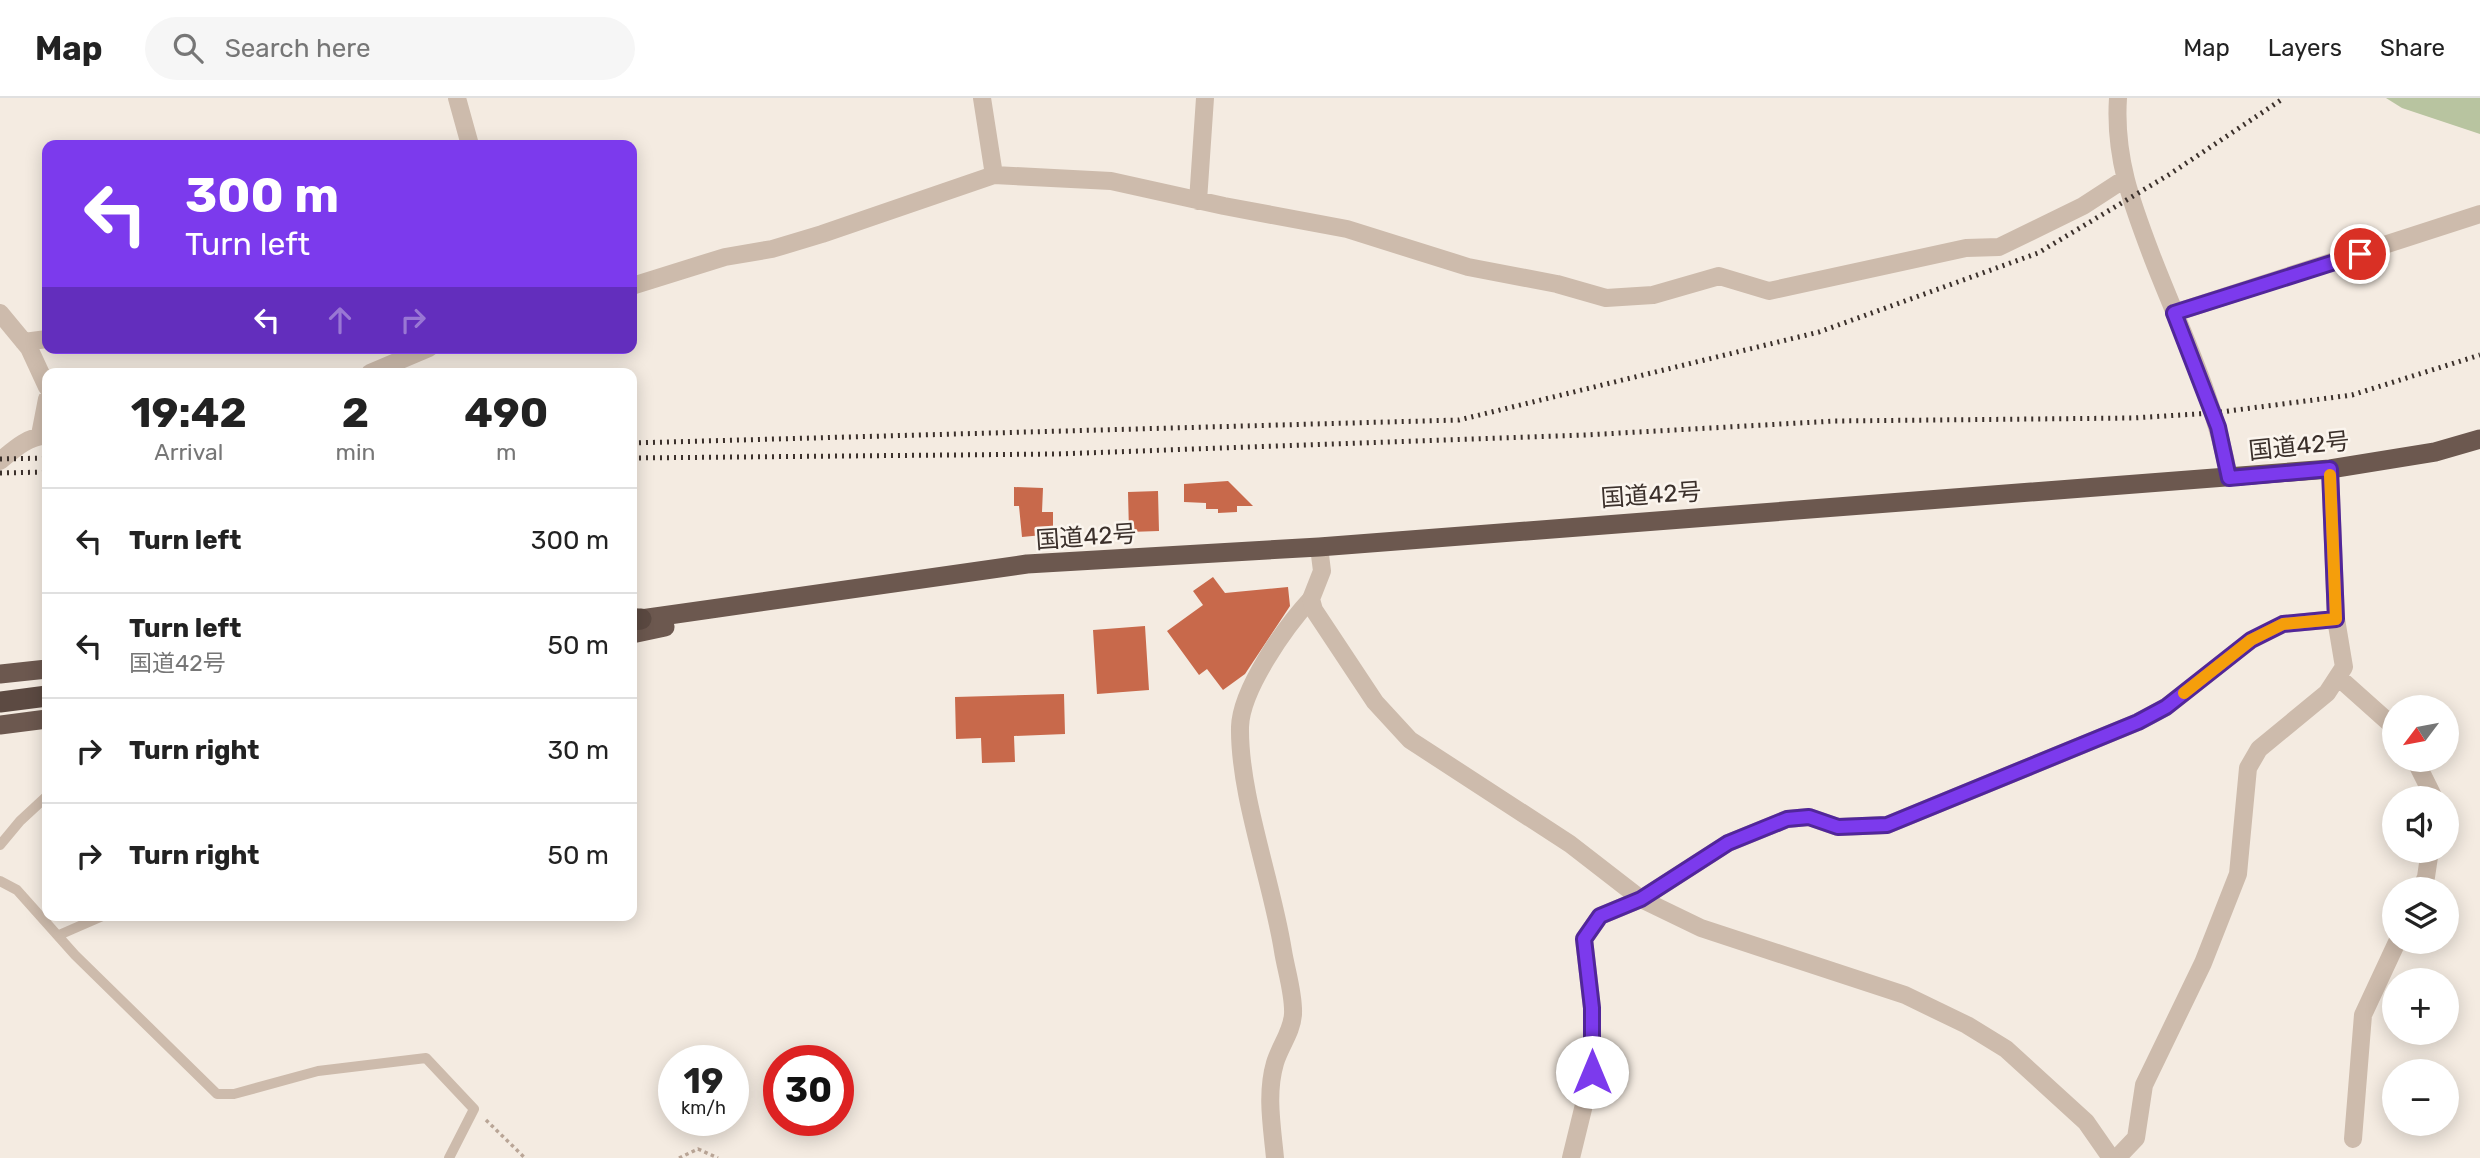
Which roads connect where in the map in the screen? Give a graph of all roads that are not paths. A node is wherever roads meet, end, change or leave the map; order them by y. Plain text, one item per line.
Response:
1 (457, 98) edge
2 (982, 98) edge
3 (1205, 98) edge
4 (2118, 98) edge
5 (469, 140) edge
6 (994, 175) junction
7 (2123, 180) junction
8 (1198, 201) junction
9 (2480, 214) edge
10 (637, 284) edge
11 (0, 313) edge
12 (2174, 313) junction
13 (42, 340) edge
14 (24, 342) junction
15 (415, 354) edge
16 (382, 368) edge
17 (42, 377) edge
18 (42, 436) edge
19 (2480, 439) edge
20 (0, 461) edge
21 (2330, 469) junction
22 (2229, 478) junction
23 (1319, 547) junction
24 (1311, 599) junction
25 (2336, 619) junction
26 (637, 623) edge
27 (42, 670) edge
28 (0, 674) edge
29 (2338, 677) junction
30 (42, 697) edge
31 (0, 702) edge
32 (2382, 716) edge
33 (42, 720) edge
34 (0, 724) edge
35 (42, 801) edge
36 (0, 845) edge
37 (0, 881) edge
38 (1641, 899) junction
39 (42, 917) edge
40 (46, 921) edge
41 (91, 921) edge
42 (59, 935) junction
43 (2391, 954) edge
44 (2353, 1139) dead end
45 (449, 1158) edge
46 (1275, 1158) edge
47 (1571, 1158) edge
48 (2111, 1158) edge
49 (2117, 1158) edge

1 - 5 street
2 - 6 street
3 - 8 street
4 - 7 street
6 - 8 street
6 - 10 street
7 - 8 street
7 - 12 street
9 - 12 street
11 - 14 street
12 - 22 street
13 - 14 street
14 - 17 street
15 - 16 street
18 - 20 street
19 - 21 highway, 国道42号
21 - 22 highway, 国道42号
21 - 25 street
22 - 23 highway, 国道42号
23 - 24 street
23 - 26 highway, 国道42号
24 - 38 street
24 - 46 street
25 - 29 street
25 - 38 street
27 - 28 highway
29 - 32 street
29 - 49 street
30 - 31 highway
33 - 34 highway
35 - 36 lane
37 - 39 lane
38 - 47 street
38 - 48 street
40 - 42 lane
41 - 42 lane
42 - 45 lane
43 - 44 street

